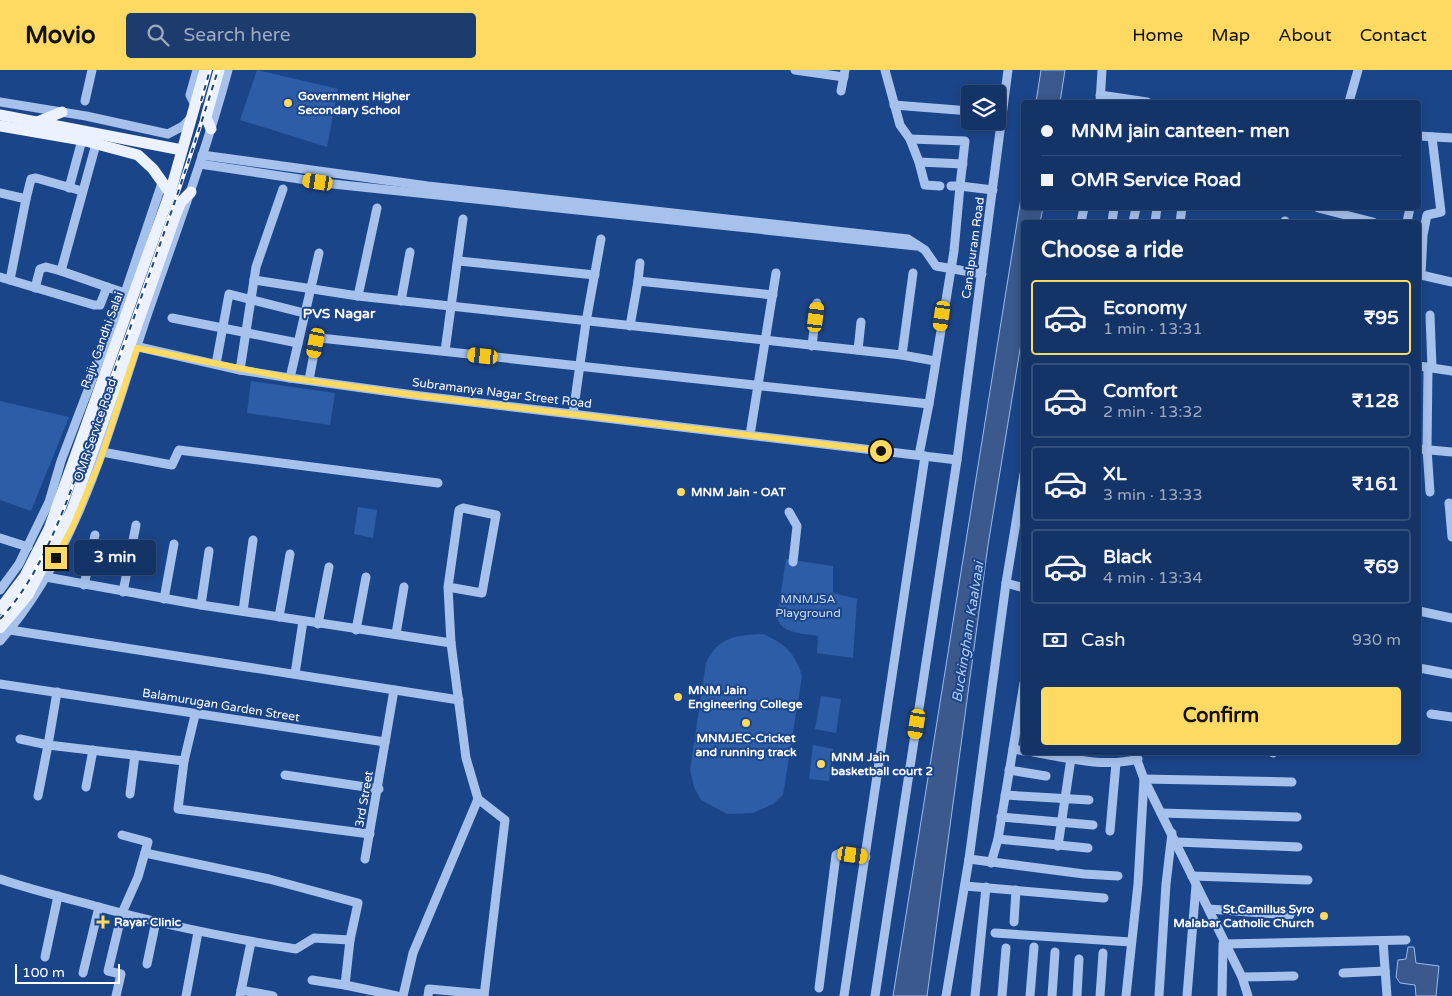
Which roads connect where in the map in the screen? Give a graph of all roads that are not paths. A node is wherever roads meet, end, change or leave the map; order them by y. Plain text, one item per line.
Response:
1 (92, 70) edge
2 (197, 70) edge
3 (205, 70) edge
4 (219, 70) edge
5 (228, 70) edge
6 (796, 70) edge
7 (885, 70) edge
8 (1008, 70) edge
9 (1102, 70) edge
10 (1358, 70) edge
11 (844, 73) edge
12 (1005, 85) edge
13 (841, 91) dead end
14 (1100, 99) edge
15 (1116, 100) edge
16 (1350, 100) edge
17 (85, 101) dead end
18 (0, 102) edge
19 (196, 105) junction
20 (894, 105) junction
21 (961, 110) edge
22 (62, 112) junction
23 (0, 115) edge
24 (192, 117) junction
25 (37, 122) junction
26 (0, 126) edge
27 (211, 129) junction
28 (998, 130) edge
29 (1421, 136) edge
30 (1432, 137) junction
31 (1452, 138) edge
32 (910, 139) junction
33 (81, 146) junction
34 (95, 149) junction
35 (182, 150) junction
36 (201, 160) junction
37 (919, 162) junction
38 (963, 164) junction
39 (162, 183) junction
40 (940, 186) dead end
41 (956, 186) junction
42 (69, 188) junction
43 (283, 189) dead end
44 (993, 190) junction
45 (82, 191) junction
46 (191, 192) junction
47 (0, 193) edge
48 (170, 194) junction
49 (26, 198) junction
50 (377, 208) dead end
51 (1326, 210) edge
52 (463, 219) dead end
53 (1365, 220) edge
54 (601, 239) dead end
55 (410, 252) dead end
56 (319, 253) dead end
57 (459, 261) junction
58 (640, 263) dead end
59 (950, 268) junction
60 (61, 271) junction
61 (776, 273) dead end
62 (913, 273) dead end
63 (982, 274) junction
64 (594, 275) junction
65 (0, 277) edge
66 (10, 280) junction
67 (254, 280) junction
68 (638, 281) junction
69 (1452, 282) edge
70 (107, 286) junction
71 (35, 288) junction
72 (309, 290) junction
73 (125, 293) junction
74 (773, 295) junction
75 (358, 296) junction
76 (252, 301) junction
77 (402, 301) junction
78 (817, 303) dead end
79 (451, 306) junction
80 (304, 312) junction
81 (1430, 315) dead end
82 (172, 318) dead end
83 (586, 322) junction
84 (861, 322) dead end
85 (630, 326) junction
86 (223, 329) junction
87 (246, 333) junction
88 (764, 341) junction
89 (298, 344) junction
90 (133, 346) junction
91 (812, 346) junction
92 (858, 350) junction
93 (445, 351) junction
94 (902, 355) junction
95 (935, 361) junction
96 (216, 364) junction
97 (580, 366) junction
98 (1426, 367) edge
99 (240, 370) junction
100 (1452, 371) edge
101 (290, 378) junction
102 (309, 380) junction
103 (758, 386) junction
104 (929, 404) junction
105 (573, 414) junction
106 (750, 435) junction
107 (1423, 449) edge
108 (102, 452) junction
109 (1452, 452) edge
110 (922, 456) junction
111 (957, 460) junction
112 (438, 483) dead end
113 (1021, 492) edge
114 (1430, 492) dead end
115 (1449, 503) dead end
116 (789, 512) dead end
117 (136, 525) dead end
118 (95, 534) dead end
119 (1452, 537) edge
120 (0, 538) edge
121 (254, 540) dead end
122 (174, 544) dead end
123 (28, 547) junction
124 (209, 551) dead end
125 (290, 554) dead end
126 (793, 562) dead end
127 (329, 568) dead end
128 (366, 577) dead end
129 (46, 578) junction
130 (1006, 583) junction
131 (84, 585) junction
132 (404, 587) dead end
133 (448, 587) junction
134 (1021, 587) edge
135 (0, 590) edge
136 (123, 592) junction
137 (164, 599) junction
138 (201, 605) junction
139 (0, 609) edge
140 (1421, 610) edge
141 (243, 611) junction
142 (279, 617) junction
143 (1452, 618) edge
144 (303, 621) junction
145 (318, 624) junction
146 (5, 629) edge
147 (356, 630) junction
148 (396, 634) junction
149 (0, 641) edge
150 (451, 643) junction
151 (1421, 668) edge
152 (296, 674) junction
153 (1452, 674) edge
154 (0, 684) edge
155 (394, 690) junction
156 (57, 692) junction
157 (459, 700) junction
158 (1431, 714) dead end
159 (194, 715) junction
160 (1452, 717) edge
161 (1020, 729) edge
162 (20, 739) dead end
163 (385, 742) junction
164 (48, 745) junction
165 (1013, 749) junction
166 (93, 750) junction
167 (1021, 750) edge
168 (135, 755) junction
169 (1052, 755) edge
170 (1136, 756) edge
171 (1071, 758) junction
172 (184, 761) junction
173 (1116, 763) junction
174 (1009, 770) junction
175 (285, 775) dead end
176 (1046, 776) dead end
177 (1144, 780) junction
178 (1292, 782) dead end
179 (86, 787) dead end
180 (379, 789) junction
181 (130, 794) dead end
182 (1005, 795) junction
183 (38, 796) dead end
184 (478, 799) junction
185 (1065, 799) junction
186 (1089, 800) dead end
187 (1160, 813) junction
188 (1001, 817) junction
189 (1297, 817) dead end
190 (1062, 823) junction
191 (1093, 825) dead end
192 (1110, 832) dead end
193 (1172, 833) junction
194 (370, 834) junction
195 (122, 835) dead end
196 (998, 840) junction
197 (1176, 842) junction
198 (1058, 846) junction
199 (1298, 847) dead end
200 (1088, 848) dead end
201 (145, 853) junction
202 (866, 857) junction
203 (365, 859) dead end
204 (969, 859) junction
205 (991, 863) junction
206 (1118, 876) dead end
207 (1192, 876) junction
208 (0, 878) edge
209 (1308, 880) dead end
210 (1196, 885) junction
211 (965, 886) junction
212 (986, 888) junction
213 (1016, 890) junction
214 (58, 896) junction
215 (1104, 898) dead end
216 (99, 907) junction
217 (1209, 910) junction
218 (122, 913) junction
219 (1290, 915) dead end
220 (156, 921) junction
221 (1014, 922) dead end
222 (198, 932) junction
223 (995, 933) dead end
224 (350, 940) junction
225 (1406, 940) dead end
226 (1383, 941) junction
227 (251, 942) junction
228 (1131, 942) junction
229 (1223, 944) junction
230 (1034, 947) dead end
231 (1006, 948) dead end
232 (1055, 952) dead end
233 (1103, 953) dead end
234 (45, 957) dead end
235 (1079, 959) dead end
236 (147, 964) dead end
237 (1385, 971) junction
238 (83, 972) dead end
239 (1343, 974) dead end
240 (1294, 976) dead end
241 (1242, 978) junction
242 (312, 980) dead end
243 (345, 985) junction
244 (819, 988) dead end
245 (355, 991) edge
246 (240, 993) edge
247 (484, 995) edge
248 (116, 996) edge
249 (186, 996) edge
250 (273, 996) edge
251 (398, 996) edge
252 (403, 996) edge
253 (428, 996) edge
254 (844, 996) edge
255 (875, 996) edge
256 (946, 996) edge
257 (975, 996) edge
258 (1002, 996) edge
259 (1030, 996) edge
260 (1052, 996) edge
261 (1077, 996) edge
262 (1100, 996) edge
263 (1126, 996) edge
264 (1159, 996) edge
265 (1187, 996) edge
266 (1222, 996) edge
267 (1248, 996) edge
268 (1387, 996) edge

1 - 17 street
2 - 19 street
3 - 19 main road, Rajiv Gandhi Salai
4 - 27 main road
5 - 27 street, OMR Service Road
6 - 11 street
7 - 20 street
8 - 12 street, Canalpuram Road
9 - 14 street
10 - 16 street
11 - 13 street
14 - 15 street
18 - 22 street
19 - 24 main road, Rajiv Gandhi Salai
20 - 21 street
20 - 32 street
22 - 24 street
22 - 25 main road
23 - 25 main road
24 - 35 main road, Rajiv Gandhi Salai
25 - 35 main road
26 - 33 main road
27 - 36 street, OMR Service Road
28 - 44 street, Canalpuram Road
29 - 30 street
30 - 31 street
30 - 69 street
32 - 37 street
32 - 38 street
33 - 34 main road
33 - 42 street
34 - 39 main road
34 - 45 street
35 - 48 main road, Rajiv Gandhi Salai
36 - 46 street, OMR Service Road
36 - 59 street
37 - 38 street
37 - 40 street
38 - 41 street
39 - 48 main road
39 - 73 street
41 - 44 street
41 - 59 street
42 - 45 street
42 - 49 street
43 - 67 street
44 - 63 street, Canalpuram Road
45 - 60 street
46 - 90 street, OMR Service Road
46 - 90 main road
47 - 49 street
48 - 139 main road, Rajiv Gandhi Salai
49 - 66 street
50 - 75 street
51 - 53 street
52 - 57 street
54 - 64 street
55 - 77 street
56 - 72 street
57 - 64 street
57 - 79 street
58 - 68 street
59 - 63 street
59 - 95 street
60 - 70 street
60 - 71 street
61 - 74 street
62 - 94 street
63 - 111 street, Canalpuram Road
64 - 83 street
65 - 66 street
66 - 71 street
67 - 72 street
67 - 76 street
68 - 74 street
68 - 85 street
70 - 71 street
70 - 73 street
72 - 75 street
72 - 80 street
73 - 123 street
74 - 88 street
75 - 77 street
76 - 80 street
76 - 86 street
76 - 87 street
77 - 79 street
78 - 91 street
79 - 83 street
79 - 93 street
80 - 89 street
81 - 98 street
82 - 86 street
83 - 85 street
83 - 97 street
84 - 92 street
85 - 88 street
86 - 87 street
86 - 96 street
87 - 89 street
87 - 99 street
88 - 91 street
88 - 103 street
89 - 101 street
90 - 96 street, Subramanya Nagar Street Road
90 - 108 street, OMR Service Road
90 - 146 main road
91 - 92 street
92 - 94 street
93 - 97 street
93 - 102 street
94 - 95 street
95 - 104 street
96 - 99 street, Subramanya Nagar Street Road
97 - 103 street
97 - 105 street
98 - 100 street
98 - 107 street
99 - 101 street, Subramanya Nagar Street Road
101 - 102 street, Subramanya Nagar Street Road
102 - 105 street, Subramanya Nagar Street Road
103 - 104 street
103 - 106 street
104 - 110 street
105 - 106 street, Subramanya Nagar Street Road
106 - 110 street, Subramanya Nagar Street Road
107 - 109 street
107 - 114 street
108 - 112 street
108 - 129 street, OMR Service Road
110 - 111 street, Subramanya Nagar Street Road
110 - 202 street
111 - 255 street, Canalpuram Road
113 - 130 street
115 - 119 street
116 - 126 street
117 - 136 street
118 - 131 street
120 - 123 street
121 - 141 street
122 - 137 street
123 - 135 street
124 - 138 street
125 - 142 street
127 - 145 street
128 - 147 street
129 - 131 street
129 - 146 street, OMR Service Road
130 - 134 street
130 - 204 street
131 - 136 street
132 - 148 street
133 - 133 street
133 - 150 street
136 - 137 street
137 - 138 street
138 - 141 street
140 - 143 street
141 - 142 street
142 - 144 street
144 - 145 street
144 - 152 street
145 - 147 street
146 - 149 street, OMR Service Road
146 - 152 street
147 - 148 street
148 - 150 street
150 - 157 street
151 - 153 street
152 - 155 street
154 - 156 street, Balamurugan Garden Street
155 - 157 street
155 - 163 street
156 - 159 street, Balamurugan Garden Street
156 - 164 street
157 - 184 street
158 - 160 street
159 - 163 street, Balamurugan Garden Street
159 - 172 street
161 - 165 street
162 - 164 street
163 - 180 street, 3rd Street
164 - 166 street
164 - 183 street
165 - 167 street
165 - 174 street
166 - 168 street
166 - 179 street
168 - 172 street
168 - 181 street
169 - 171 street
170 - 173 street
170 - 177 street
171 - 173 street
171 - 185 street
172 - 194 street
173 - 192 street
174 - 176 street
174 - 182 street
175 - 180 street
177 - 178 street
177 - 187 street
177 - 228 street
180 - 194 street, 3rd Street
182 - 185 street
182 - 188 street
184 - 247 street
184 - 252 street
185 - 186 street
185 - 190 street
187 - 189 street
187 - 193 street
188 - 190 street
188 - 196 street
190 - 191 street
190 - 198 street
193 - 197 street
193 - 264 street
194 - 203 street, 3rd Street
195 - 201 street
196 - 198 street
196 - 205 street
197 - 199 street
197 - 207 street
198 - 200 street
201 - 218 street
201 - 224 street
202 - 244 street
202 - 254 street
204 - 205 street
204 - 211 street
205 - 206 street
207 - 209 street
207 - 210 street
208 - 214 street
210 - 217 street
210 - 265 street
211 - 212 street
211 - 256 street
212 - 213 street
212 - 257 street
213 - 215 street
213 - 221 street
214 - 216 street
214 - 234 street
216 - 218 street
216 - 238 street
217 - 219 street
217 - 229 street
218 - 220 street
218 - 248 street
220 - 222 street
220 - 236 street
222 - 227 street
222 - 249 street
223 - 228 street
224 - 227 street
224 - 243 street
225 - 226 street
226 - 229 street
226 - 237 street
227 - 246 street
228 - 263 street
229 - 241 street
229 - 266 street
230 - 259 street
231 - 258 street
232 - 260 street
233 - 262 street
235 - 261 street
237 - 239 street
237 - 268 street
240 - 241 street
241 - 267 street
242 - 243 street
243 - 245 street
245 - 251 street
246 - 250 street
247 - 253 street

